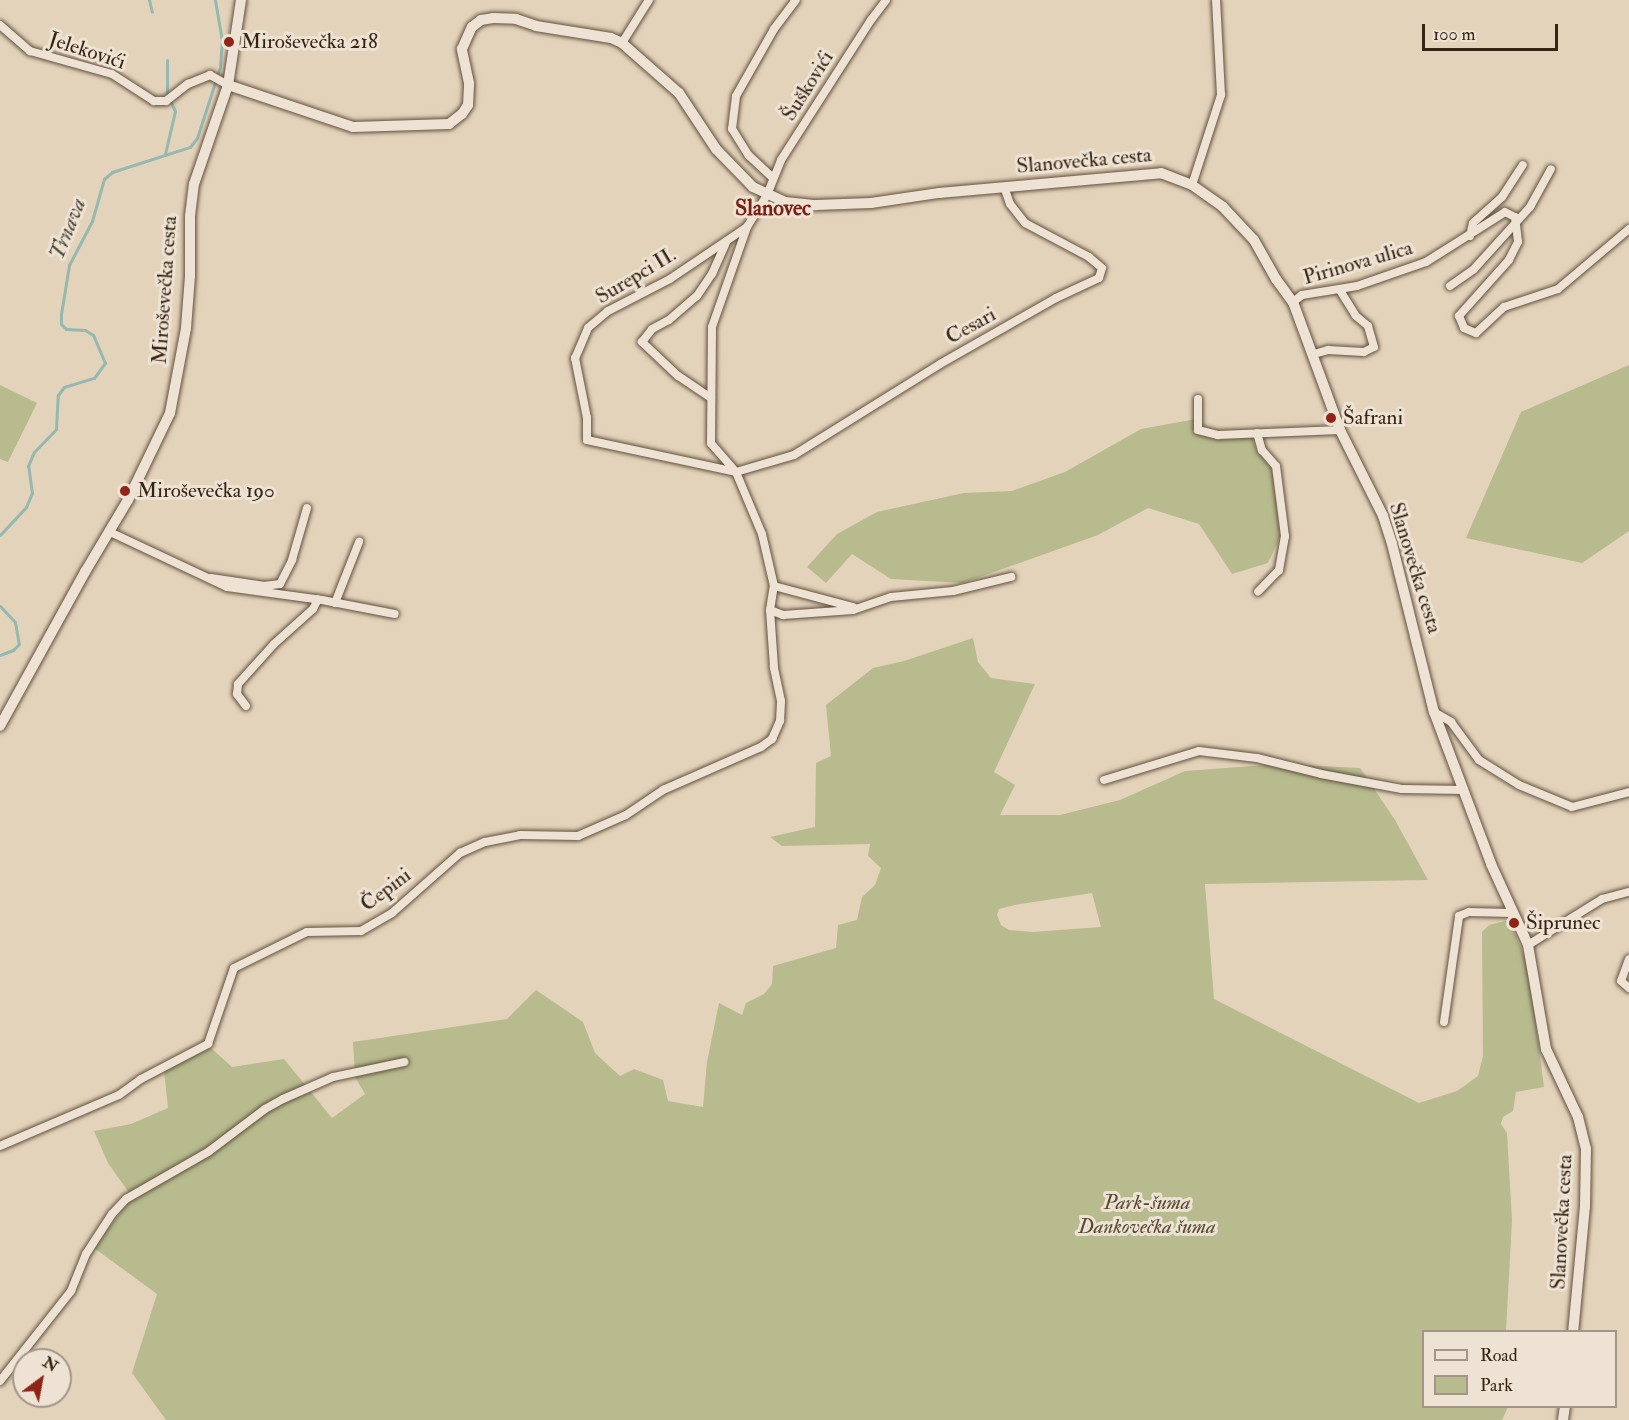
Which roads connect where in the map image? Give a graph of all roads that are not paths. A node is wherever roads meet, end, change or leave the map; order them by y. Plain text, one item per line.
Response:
1 (241, 0) edge
2 (649, 0) edge
3 (796, 0) edge
4 (886, 0) edge
5 (1216, 0) edge
6 (0, 25) edge
7 (622, 43) junction
8 (224, 82) junction
9 (1523, 165) dead end
10 (1551, 169) dead end
11 (773, 178) junction
12 (1192, 184) junction
13 (1004, 187) junction
14 (767, 195) junction
15 (1516, 223) junction
16 (747, 227) junction
17 (1629, 229) edge
18 (1470, 236) junction
19 (728, 240) junction
20 (1450, 286) dead end
21 (1340, 290) junction
22 (1293, 302) junction
23 (1314, 354) junction
24 (711, 398) junction
25 (1198, 399) dead end
26 (1340, 430) junction
27 (1257, 433) junction
28 (736, 472) junction
29 (307, 508) dead end
30 (110, 532) junction
31 (359, 542) dead end
32 (1011, 577) dead end
33 (211, 578) junction
34 (774, 586) junction
35 (1258, 592) dead end
36 (318, 599) junction
37 (335, 603) junction
38 (857, 609) junction
39 (770, 610) junction
40 (395, 614) dead end
41 (246, 706) dead end
42 (1434, 712) junction
43 (0, 726) edge
44 (1104, 780) dead end
45 (1464, 790) junction
46 (1629, 792) edge
47 (1629, 892) edge
48 (1512, 913) junction
49 (1528, 945) junction
50 (1629, 959) edge
51 (1629, 988) edge
52 (1444, 1022) dead end
53 (404, 1062) dead end
54 (0, 1146) edge
55 (1573, 1330) edge
56 (0, 1381) edge

1 - 8 street, Miroševečka cesta
2 - 7 street
3 - 11 street
4 - 11 street, Šuškovići
5 - 12 street
6 - 8 street, Jelekovići
7 - 8 street, Slanovečka cesta
7 - 14 street, Slanovečka cesta
8 - 30 street, Miroševečka cesta
9 - 18 street
10 - 15 street
11 - 14 street, Šuškovići
12 - 13 street, Slanovečka cesta
12 - 22 street, Slanovečka cesta
13 - 14 street, Slanovečka cesta
13 - 28 street, Cesari
14 - 16 street
15 - 17 street
15 - 18 street, Pirinova ulica
15 - 20 street
16 - 19 street, Surepci II.
16 - 24 street
18 - 21 street, Pirinova ulica
19 - 24 street
19 - 28 street, Surepci II.
21 - 22 street, Pirinova ulica
21 - 23 street
22 - 23 street, Slanovečka cesta
23 - 26 street, Slanovečka cesta
24 - 28 street
25 - 27 street
26 - 27 street
26 - 42 street, Slanovečka cesta
27 - 35 street
28 - 34 street
29 - 33 street
30 - 33 street
30 - 43 street, Miroševečka cesta
31 - 37 street
32 - 38 street
33 - 36 street
34 - 38 street
34 - 39 street
36 - 37 street
36 - 41 street
37 - 40 street
38 - 39 street
39 - 54 street, Čepini
42 - 45 street, Slanovečka cesta
42 - 46 street
44 - 45 street
45 - 48 street, Slanovečka cesta
47 - 49 street
48 - 49 street, Slanovečka cesta
48 - 52 street
49 - 55 street, Slanovečka cesta
50 - 51 street
53 - 56 street

